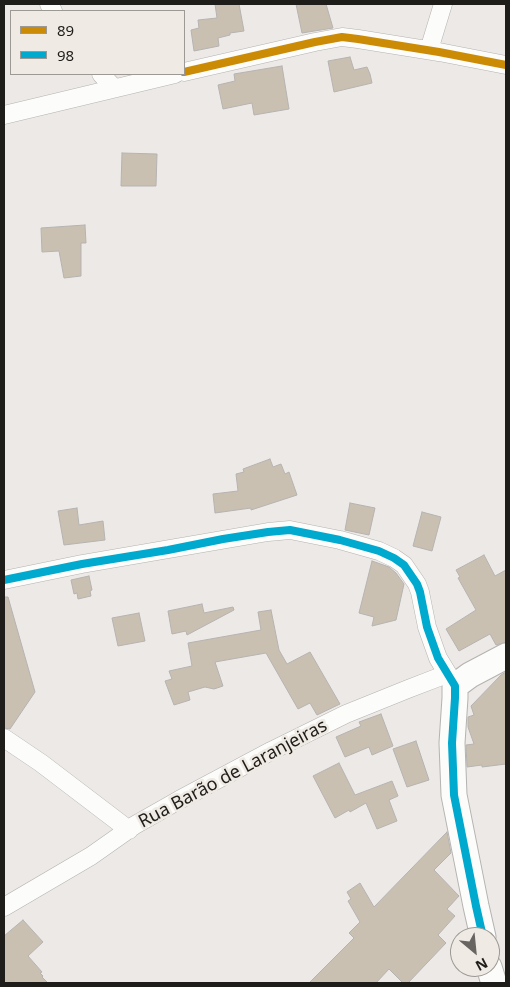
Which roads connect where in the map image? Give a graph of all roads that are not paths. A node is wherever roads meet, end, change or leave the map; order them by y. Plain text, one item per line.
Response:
1 (443, 4) edge
2 (429, 50) junction
3 (506, 65) edge
4 (185, 72) edge
5 (102, 75) edge
6 (171, 75) edge
7 (114, 88) junction
8 (4, 115) edge
9 (4, 580) edge
10 (506, 656) edge
11 (451, 680) junction
12 (4, 738) edge
13 (129, 830) junction
14 (4, 907) edge
15 (481, 927) edge

1 - 2 street
2 - 3 street
2 - 4 street
5 - 7 street
6 - 7 street
7 - 8 street
9 - 11 street
10 - 11 main road, Rua Barão de Laranjeiras
11 - 13 street, Rua Barão de Laranjeiras
11 - 15 main road
12 - 13 street
13 - 14 street, Rua Barão de Laranjeiras

